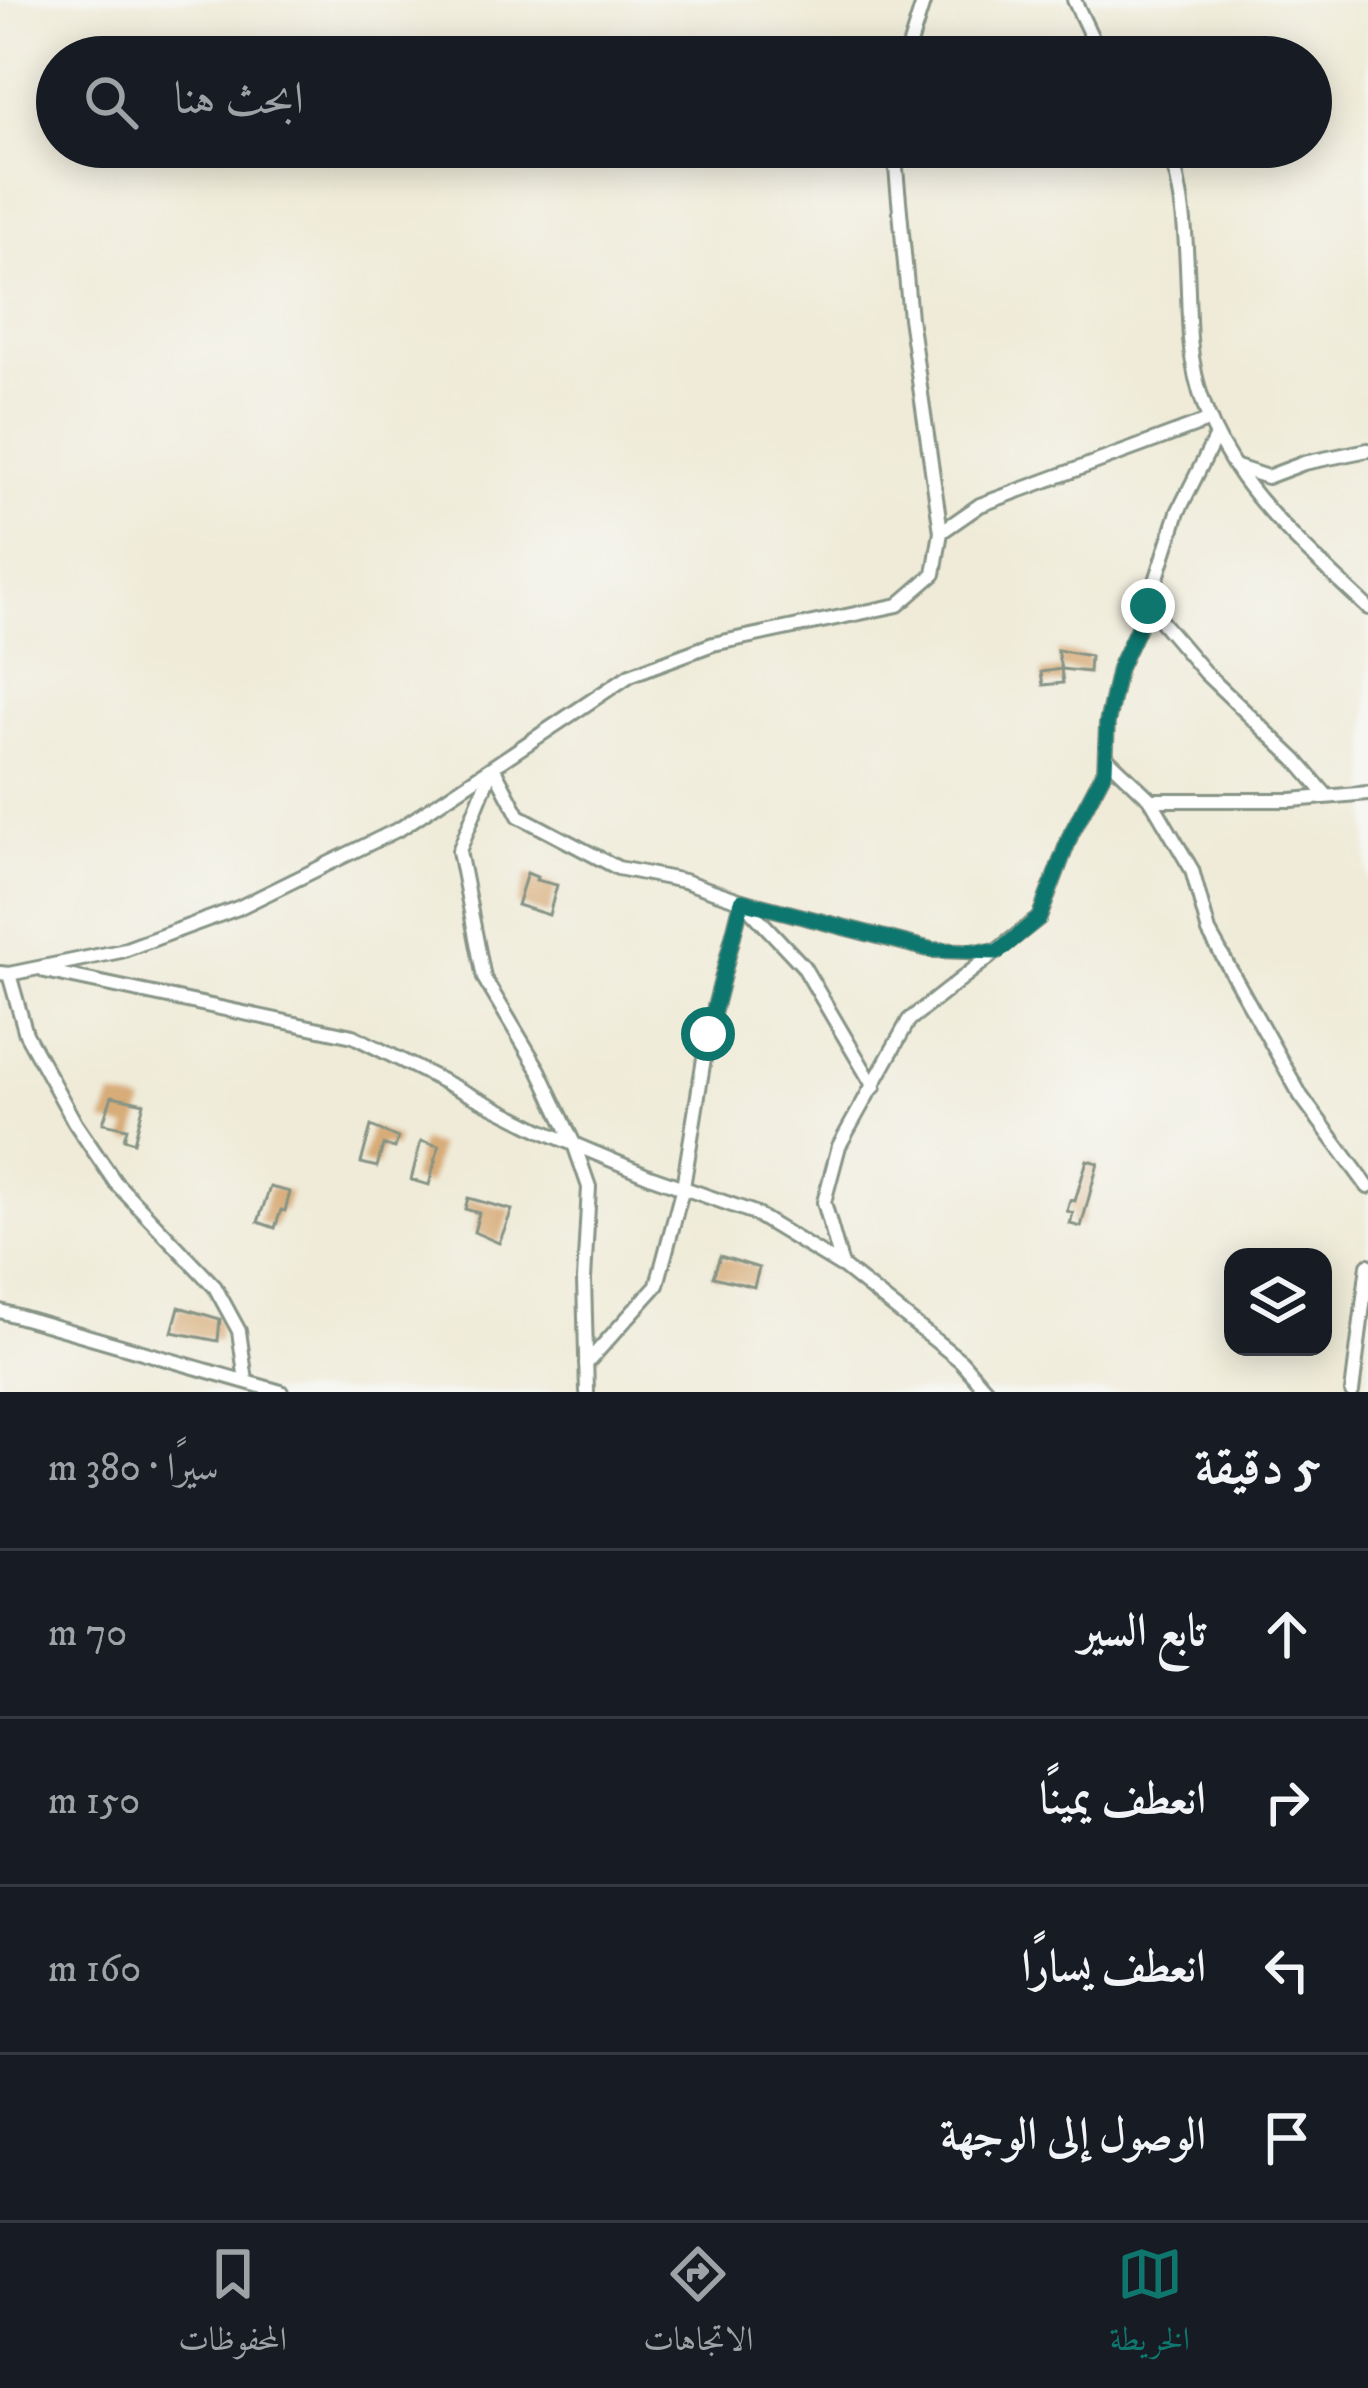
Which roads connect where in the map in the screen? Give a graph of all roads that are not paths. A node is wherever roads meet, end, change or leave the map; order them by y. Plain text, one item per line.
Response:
1 (924, 0) edge
2 (1074, 0) edge
3 (913, 36) edge
4 (1091, 36) edge
5 (896, 168) edge
6 (1172, 168) edge
7 (1210, 420) junction
8 (1215, 438) junction
9 (1368, 450) edge
10 (1234, 466) junction
11 (941, 532) junction
12 (1148, 606) junction
13 (1368, 608) edge
14 (1106, 758) junction
15 (493, 766) junction
16 (1368, 793) edge
17 (1327, 796) junction
18 (1151, 800) junction
19 (742, 901) junction
20 (998, 952) junction
21 (37, 969) junction
22 (4, 974) edge
23 (874, 1087) junction
24 (574, 1144) junction
25 (682, 1187) junction
26 (1368, 1187) edge
27 (1368, 1265) edge
28 (842, 1266) junction
29 (0, 1311) edge
30 (586, 1364) junction
31 (246, 1381) junction
32 (1368, 1383) edge
33 (1352, 1390) edge
34 (280, 1392) edge
35 (587, 1392) edge
36 (988, 1392) edge

1 - 3 street
2 - 4 street
5 - 11 street
6 - 7 street
7 - 8 street
7 - 11 street
8 - 10 street
8 - 12 street
9 - 10 street
10 - 13 street
11 - 15 street
12 - 14 street
12 - 17 street
14 - 18 street
14 - 20 street
15 - 19 street
15 - 21 street
15 - 24 street
16 - 17 street
17 - 18 street
18 - 26 street
19 - 20 street
19 - 23 street
19 - 25 street
20 - 23 street
21 - 22 street
21 - 24 street
22 - 31 street
23 - 28 street
24 - 25 street
24 - 30 street
25 - 28 street
25 - 30 street
27 - 33 street
28 - 36 street
29 - 31 street
30 - 35 street
31 - 34 street
32 - 33 street

